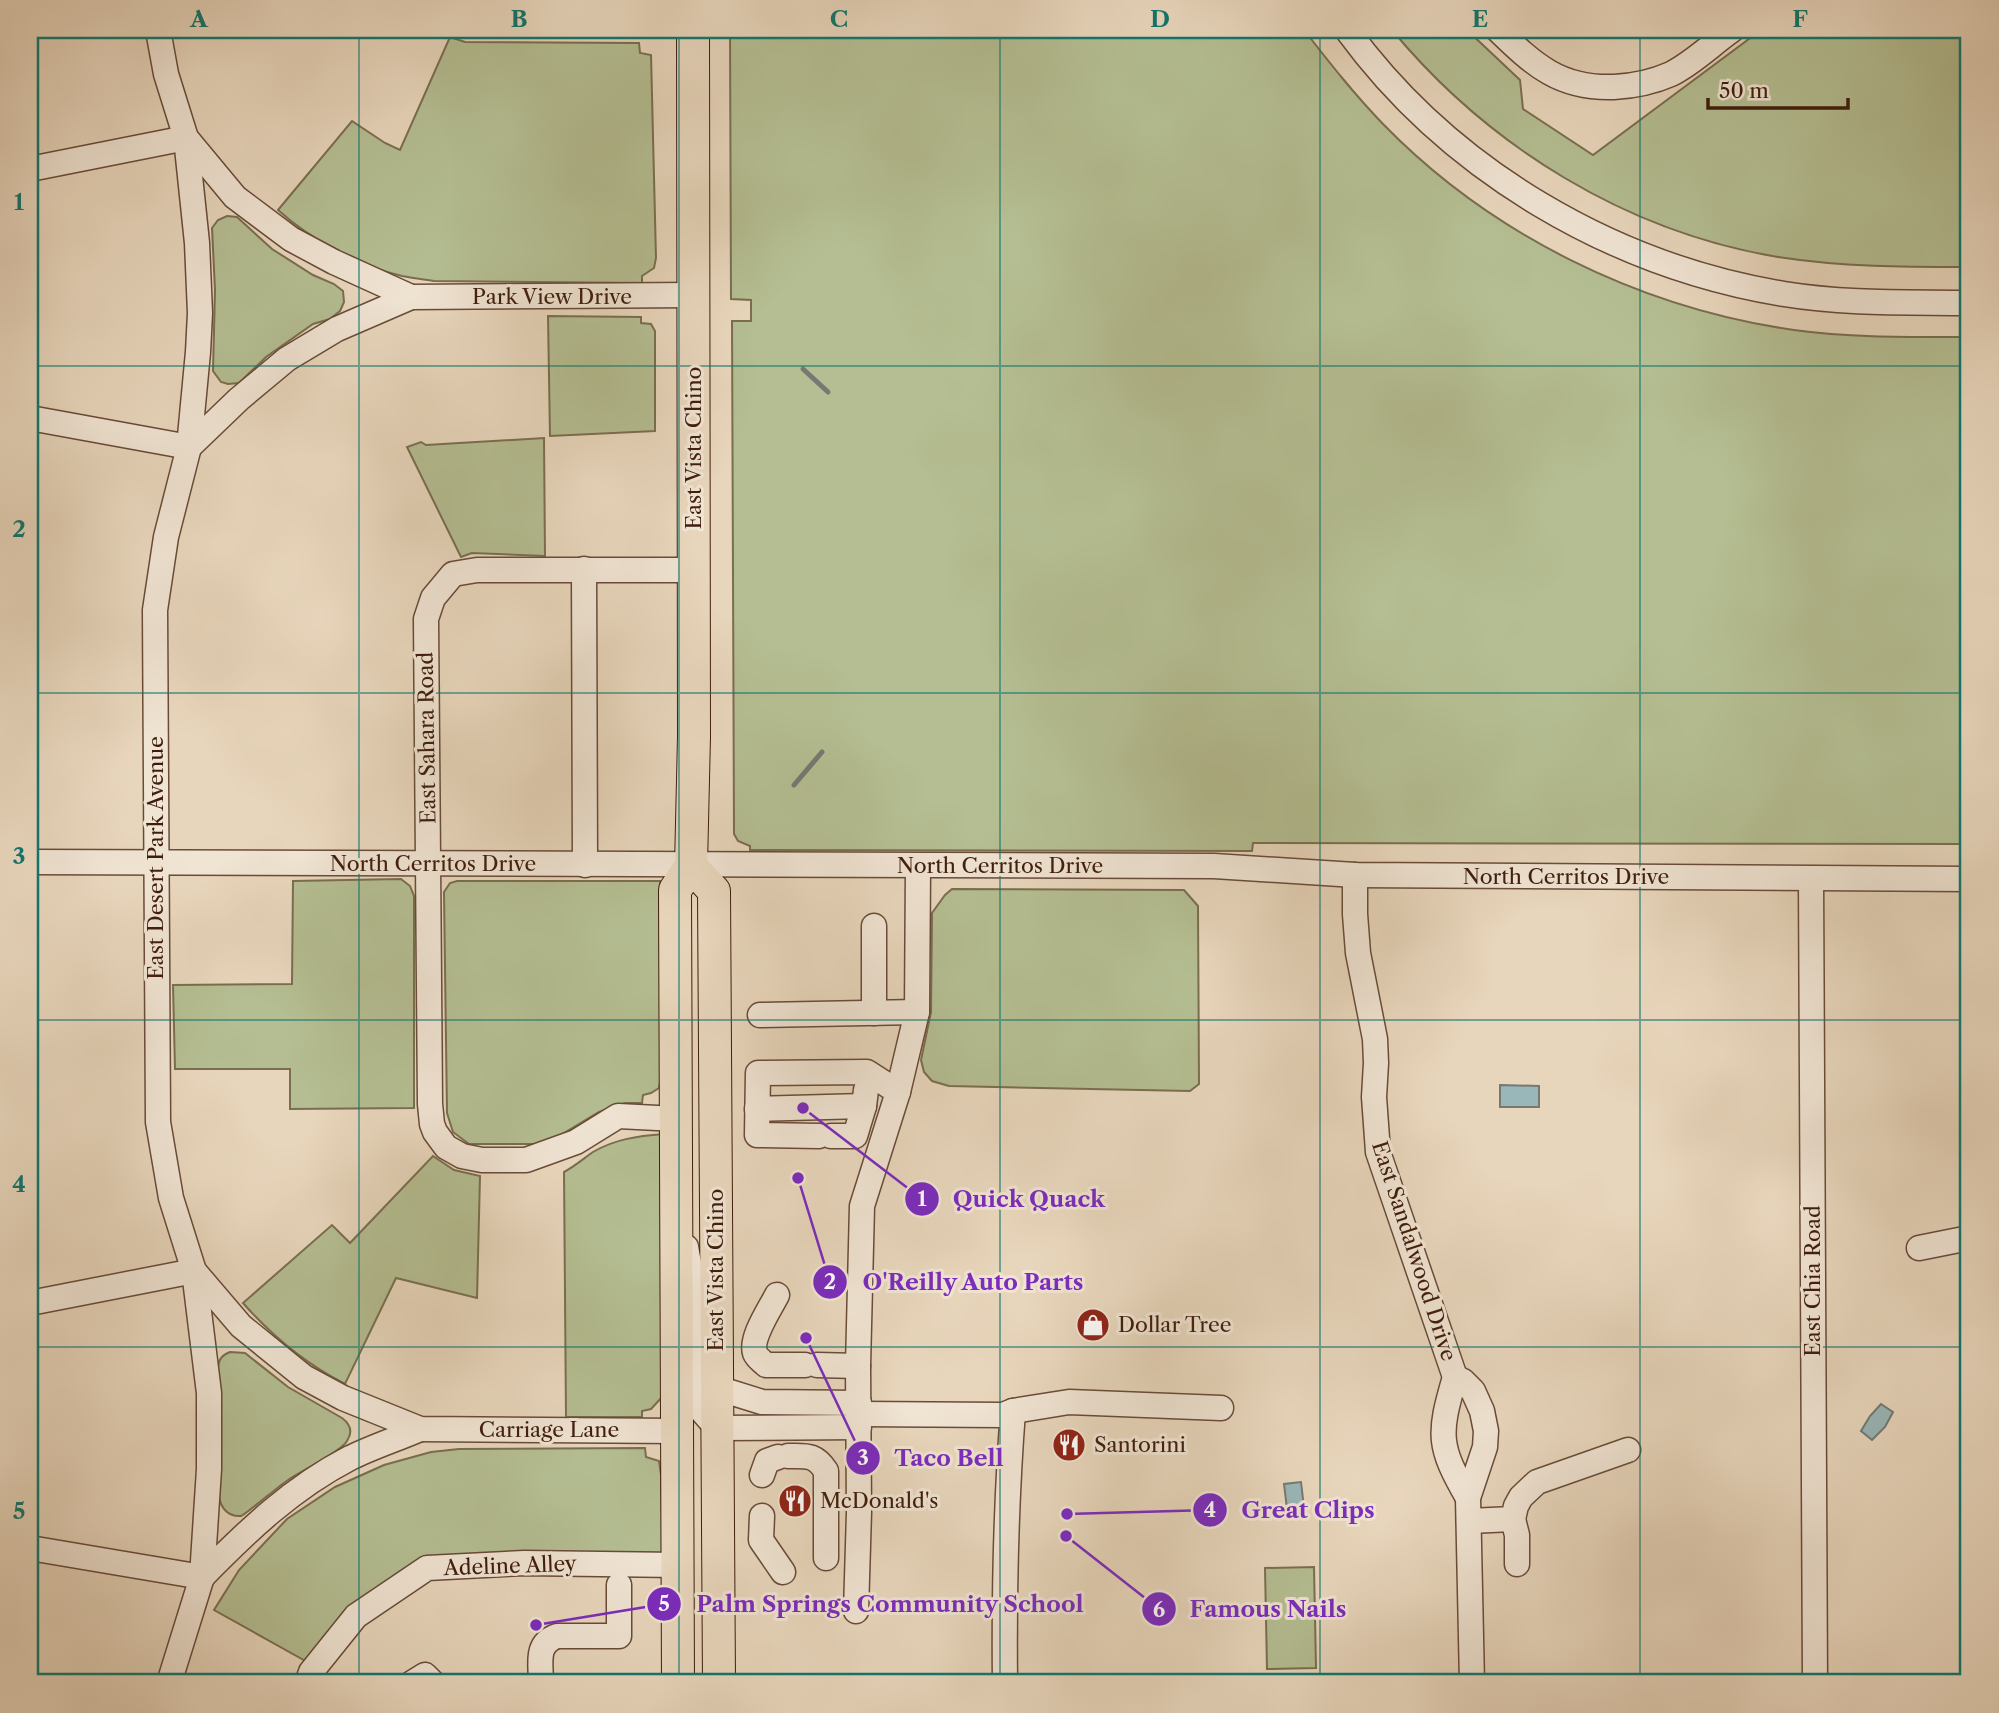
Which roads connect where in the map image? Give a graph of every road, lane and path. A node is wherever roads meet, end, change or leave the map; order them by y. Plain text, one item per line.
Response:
1 (158, 30) edge
2 (693, 30) edge
3 (1347, 30) edge
4 (1498, 30) edge
5 (1732, 30) edge
6 (186, 138) junction
7 (30, 169) edge
8 (694, 295) junction
9 (411, 297) junction
10 (1969, 303) edge
11 (30, 418) edge
12 (189, 447) junction
13 (583, 569) junction
14 (693, 570) junction
15 (30, 862) edge
16 (156, 862) junction
17 (429, 864) junction
18 (585, 865) junction
19 (691, 866) junction
20 (918, 866) junction
21 (1355, 875) junction
22 (1811, 879) junction
23 (1969, 879) edge
24 (874, 926) dead end
25 (917, 1012) junction
26 (874, 1013) junction
27 (761, 1015) dead end
28 (867, 1072) junction
29 (898, 1092) junction
30 (864, 1106) junction
31 (757, 1109) junction
32 (677, 1119) junction
33 (678, 1205) junction
34 (1969, 1238) edge
35 (1919, 1248) dead end
36 (194, 1271) junction
37 (777, 1295) dead end
38 (30, 1303) edge
39 (858, 1366) junction
40 (1455, 1377) junction
41 (717, 1388) junction
42 (1221, 1408) dead end
43 (1013, 1411) junction
44 (859, 1415) junction
45 (718, 1428) junction
46 (420, 1429) junction
47 (679, 1431) junction
48 (1628, 1450) dead end
49 (1468, 1510) junction
50 (1513, 1519) junction
51 (30, 1548) edge
52 (826, 1558) dead end
53 (1517, 1564) dead end
54 (678, 1565) junction
55 (783, 1572) dead end
56 (202, 1577) junction
57 (619, 1585) dead end
58 (856, 1611) dead end
59 (169, 1683) edge
60 (307, 1683) edge
61 (412, 1683) edge
62 (433, 1683) edge
63 (541, 1683) edge
64 (678, 1683) edge
65 (719, 1683) edge
66 (1005, 1683) edge
67 (1472, 1683) edge
68 (1815, 1683) edge

1 - 6 street, East Desert Park Avenue
2 - 8 main road, East Vista Chino
3 - 10 street
4 - 5 street
6 - 7 street
6 - 9 street, Park View Drive
6 - 12 street, East Desert Park Avenue
8 - 9 street, Park View Drive
8 - 14 main road, East Vista Chino
9 - 12 street, Park View Drive
11 - 12 street
12 - 16 street, East Desert Park Avenue
13 - 14 street, East Sahara Road
13 - 17 street, East Sahara Road
13 - 18 street
14 - 19 main road, East Vista Chino
15 - 16 street, North Cerritos Drive
16 - 17 street, North Cerritos Drive
16 - 36 street, East Desert Park Avenue
17 - 18 street, North Cerritos Drive
17 - 32 street, East Sahara Road
18 - 19 street, North Cerritos Drive
19 - 20 street, North Cerritos Drive
19 - 32 main road, East Vista Chino
19 - 41 main road, East Vista Chino
20 - 21 street, North Cerritos Drive
20 - 25 street
21 - 22 street, North Cerritos Drive
21 - 40 street, East Sandalwood Drive
22 - 23 street, North Cerritos Drive
22 - 68 street, East Chia Road
24 - 26 street
25 - 26 street
25 - 29 street
26 - 27 street
28 - 29 street
28 - 30 street
28 - 31 street
29 - 39 street
30 - 31 street
30 - 31 street
32 - 33 main road, East Vista Chino
33 - 45 street
33 - 47 main road, East Vista Chino
34 - 35 street
36 - 38 street
36 - 46 street
36 - 56 street, East Desert Park Avenue
37 - 39 street
39 - 44 street
40 - 49 street, East Sandalwood Drive
40 - 49 street, East Sandalwood Drive
41 - 44 street
41 - 45 main road, East Vista Chino
42 - 43 street
43 - 44 street
43 - 66 street
44 - 45 street
44 - 58 street
45 - 65 main road, East Vista Chino
46 - 47 street, Carriage Lane
46 - 56 street
47 - 54 main road, East Vista Chino
48 - 50 street
49 - 50 street
49 - 67 street, East Sandalwood Drive
50 - 53 street
51 - 56 street
52 - 55 street
54 - 60 street, Adeline Alley
54 - 64 main road, East Vista Chino
56 - 59 street, East Desert Park Avenue
57 - 63 street
61 - 62 street

